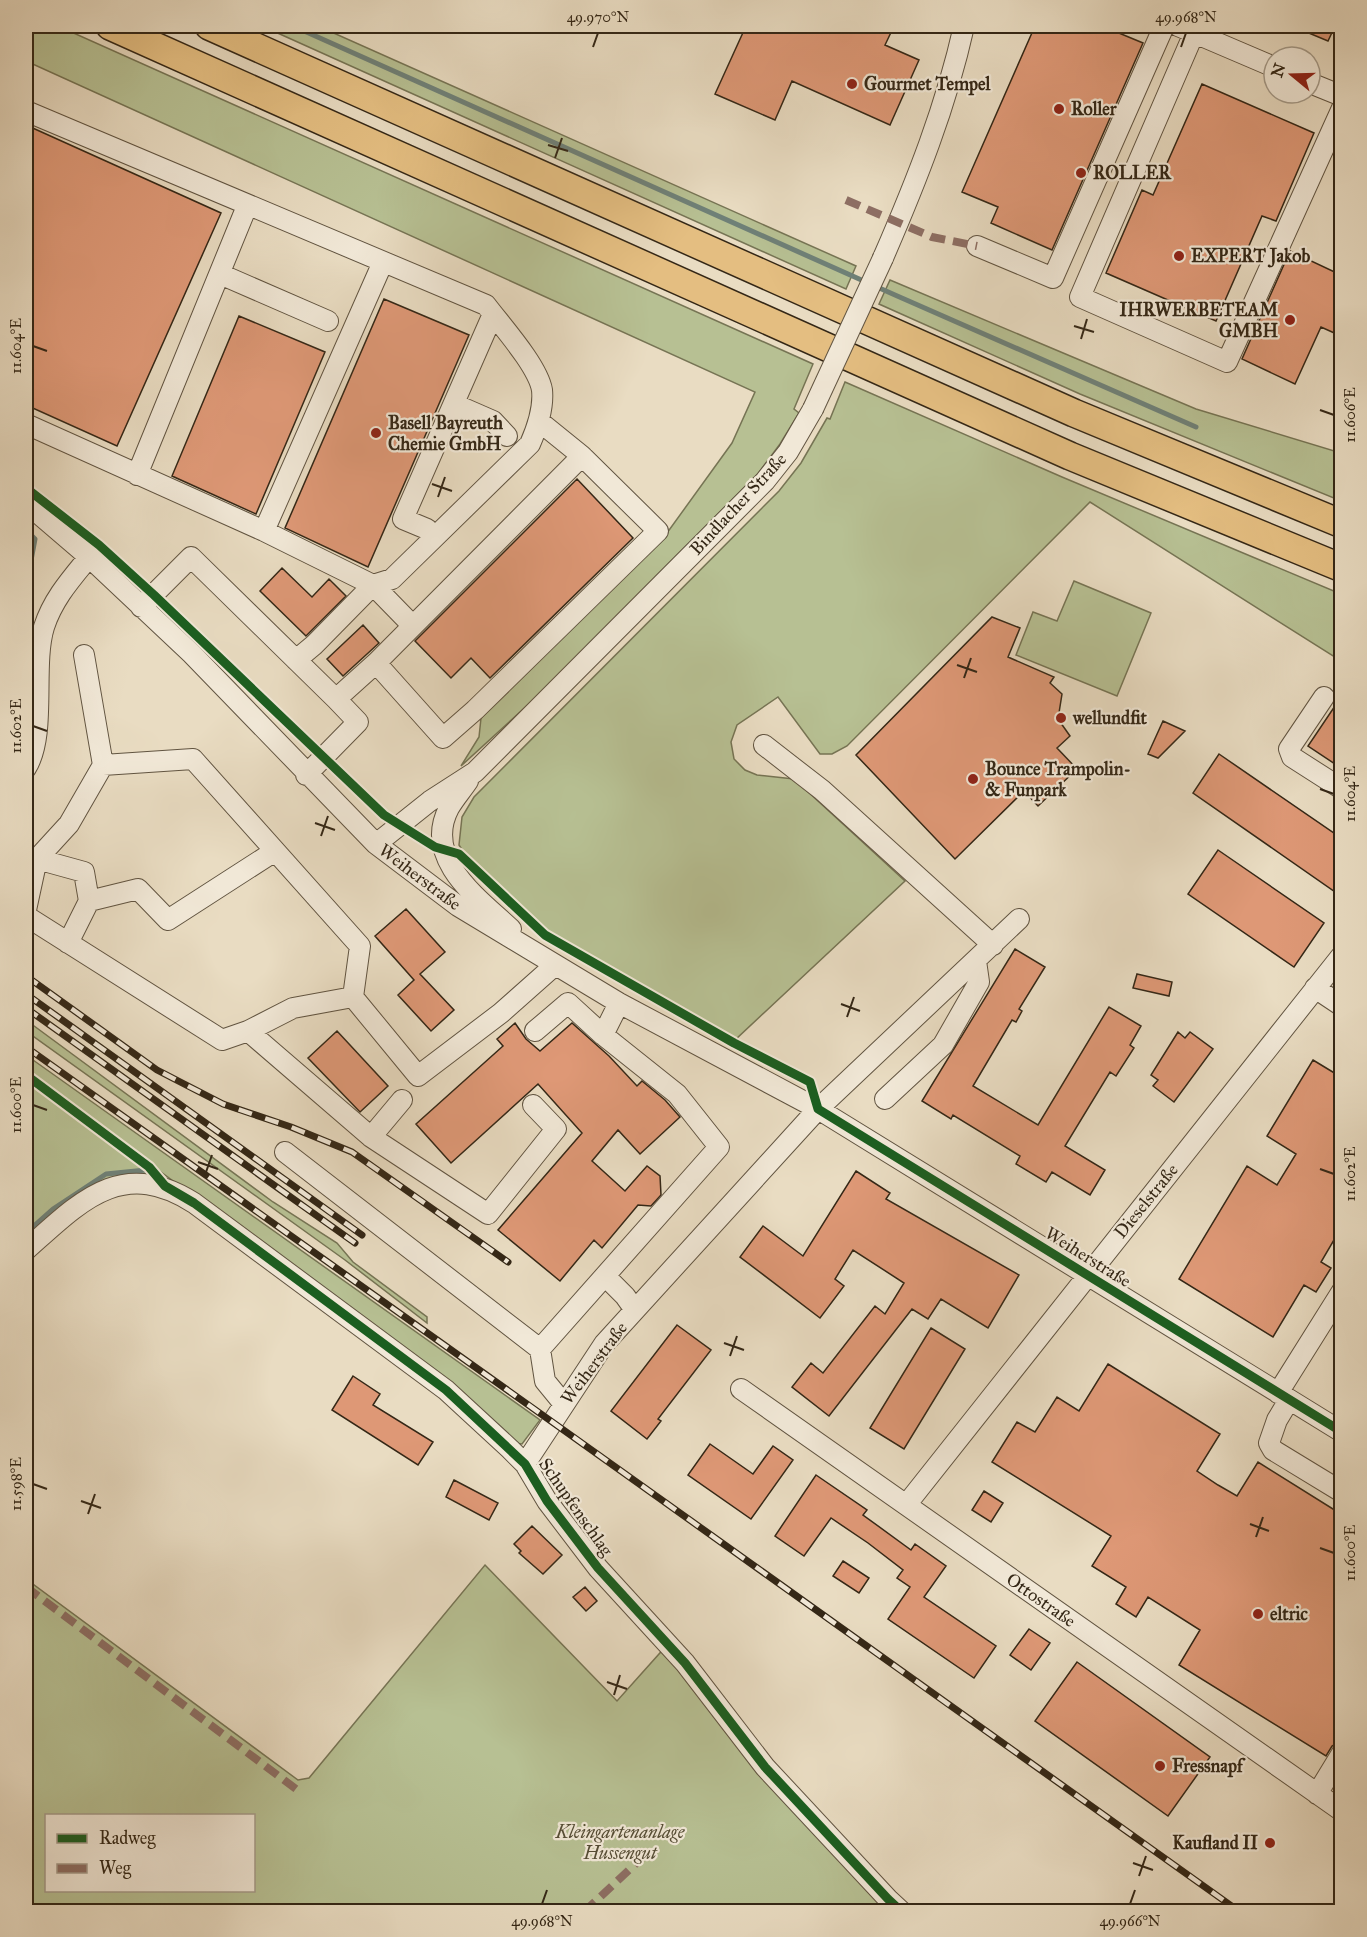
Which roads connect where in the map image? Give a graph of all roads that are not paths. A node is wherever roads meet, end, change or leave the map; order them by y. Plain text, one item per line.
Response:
1 (110, 26) edge
2 (209, 26) edge
3 (964, 26) edge
4 (1164, 26) edge
5 (1186, 29) edge
6 (1262, 62) edge
7 (1322, 88) edge
8 (1341, 96) edge
9 (1341, 108) edge
10 (26, 111) edge
11 (247, 206) junction
12 (977, 246) dead end
13 (383, 262) junction
14 (220, 274) junction
15 (493, 314) junction
16 (328, 321) dead end
17 (454, 404) junction
18 (540, 423) junction
19 (26, 424) edge
20 (507, 436) dead end
21 (582, 456) junction
22 (137, 475) junction
23 (26, 503) edge
24 (1341, 524) edge
25 (427, 529) dead end
26 (264, 531) junction
27 (89, 557) junction
28 (1341, 568) edge
29 (373, 585) junction
30 (141, 607) junction
31 (412, 625) junction
32 (84, 655) dead end
33 (296, 660) junction
34 (376, 663) junction
35 (1324, 697) dead end
36 (336, 699) junction
37 (764, 745) dead end
38 (103, 765) junction
39 (26, 768) edge
40 (475, 772) junction
41 (306, 775) junction
42 (1341, 789) edge
43 (376, 844) junction
44 (275, 851) junction
45 (37, 859) junction
46 (89, 901) junction
47 (26, 910) edge
48 (26, 916) edge
49 (1019, 919) dead end
50 (68, 943) junction
51 (993, 945) junction
52 (1341, 955) edge
53 (976, 961) junction
54 (548, 962) junction
55 (1315, 988) junction
56 (353, 997) junction
57 (619, 1003) junction
58 (1341, 1006) edge
59 (248, 1031) junction
60 (535, 1031) dead end
61 (603, 1035) junction
62 (885, 1099) dead end
63 (402, 1100) dead end
64 (533, 1105) dead end
65 (818, 1109) junction
66 (372, 1137) junction
67 (285, 1152) dead end
68 (26, 1250) edge
69 (1086, 1275) junction
70 (606, 1277) junction
71 (1341, 1291) edge
72 (635, 1310) junction
73 (540, 1349) junction
74 (741, 1389) dead end
75 (1284, 1396) junction
76 (563, 1403) junction
77 (1341, 1432) edge
78 (525, 1464) junction
79 (1341, 1492) edge
80 (906, 1505) junction
81 (1341, 1753) edge
82 (1317, 1794) junction
83 (1341, 1811) edge
84 (902, 1911) edge

1 - 28 highway
2 - 24 highway
3 - 40 street, Bindlacher Straße, bridge
4 - 12 street
5 - 6 street
5 - 9 street
7 - 8 street
10 - 11 street
11 - 13 street
11 - 14 street
13 - 15 street
13 - 26 street
14 - 16 street
14 - 22 street
15 - 17 street
15 - 18 street
17 - 20 street
17 - 25 street
18 - 21 street
18 - 29 street
19 - 22 street
21 - 31 street
21 - 34 street
22 - 26 street
23 - 27 street, Weiherstraße
26 - 29 street
27 - 30 street, Weiherstraße
27 - 39 street
29 - 31 street
29 - 33 street
30 - 33 street
30 - 41 street, Weiherstraße
31 - 34 street
32 - 38 street
33 - 36 street
34 - 36 street
35 - 42 street
36 - 41 street
37 - 51 street
38 - 44 street
38 - 45 street
40 - 43 street, Bindlacher Straße
40 - 54 street
41 - 43 street, Weiherstraße
43 - 54 street, Weiherstraße
44 - 46 street
44 - 56 street
45 - 46 street
45 - 47 street
46 - 50 street
48 - 50 street
49 - 51 street, Weiherstraße
50 - 59 street
51 - 53 street, Weiherstraße
52 - 55 street, Dieselstraße
53 - 62 street
53 - 65 street, Weiherstraße
54 - 56 street
54 - 57 street, Weiherstraße
55 - 58 street
55 - 69 street, Dieselstraße
56 - 59 street
57 - 61 street
57 - 65 street, Weiherstraße
59 - 66 street
60 - 61 street
61 - 70 street
63 - 66 street
64 - 66 street
65 - 69 street, Weiherstraße
65 - 72 street, Weiherstraße
67 - 73 street
68 - 78 street, Schupfenschlag
69 - 75 street, Weiherstraße
69 - 80 street, Dieselstraße
70 - 72 street
70 - 73 street
71 - 75 street
72 - 76 street, Weiherstraße
73 - 76 street
74 - 80 street, Ottostraße
75 - 77 street, Weiherstraße
75 - 79 street
76 - 78 street, Weiherstraße
78 - 84 street, Schupfenschlag
80 - 82 street, Ottostraße
81 - 82 street
82 - 83 street, Ottostraße

